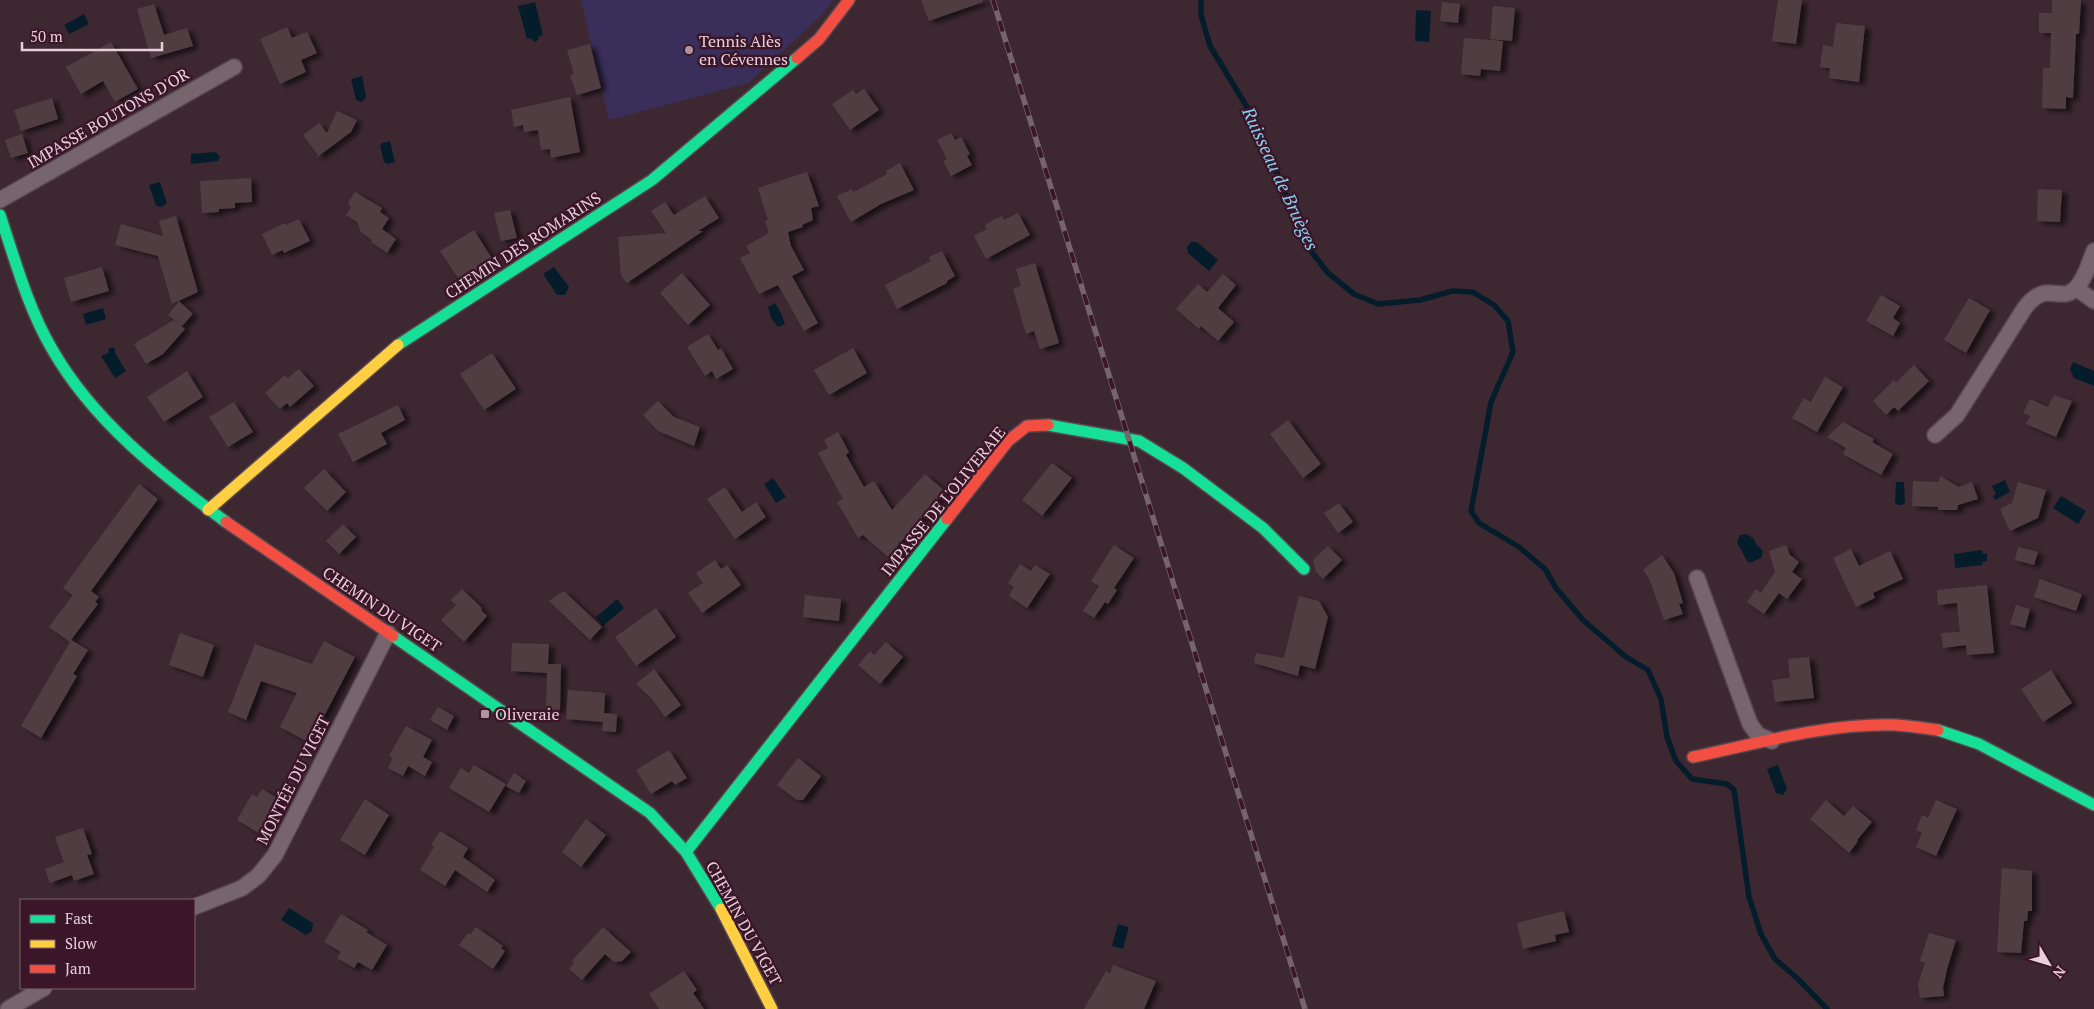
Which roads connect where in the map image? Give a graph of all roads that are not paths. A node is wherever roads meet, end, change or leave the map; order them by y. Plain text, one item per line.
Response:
1 (849, 0) edge
2 (234, 67) dead end
3 (0, 200) edge
4 (0, 215) edge
5 (2094, 251) edge
6 (2076, 288) junction
7 (2094, 302) edge
8 (1935, 435) dead end
9 (208, 510) junction
10 (1304, 569) dead end
11 (1697, 578) dead end
12 (388, 633) junction
13 (1772, 741) junction
14 (1694, 757) dead end
15 (2094, 805) edge
16 (686, 852) junction
17 (195, 907) edge
18 (42, 989) edge
19 (8, 1009) edge
20 (772, 1009) edge

1 - 9 street, CHEMIN DES ROMARINS
2 - 3 street, IMPASSE BOUTONS D'OR
4 - 9 street, CHEMIN DU VIGET
5 - 6 street
6 - 7 street
6 - 8 street
9 - 12 street, CHEMIN DU VIGET
10 - 16 street, IMPASSE DE L'OLIVERAIE
11 - 13 street
12 - 16 street, CHEMIN DU VIGET
12 - 17 street, MONTÉE DU VIGET
13 - 14 street
13 - 15 street
16 - 20 street, CHEMIN DU VIGET
18 - 19 street

